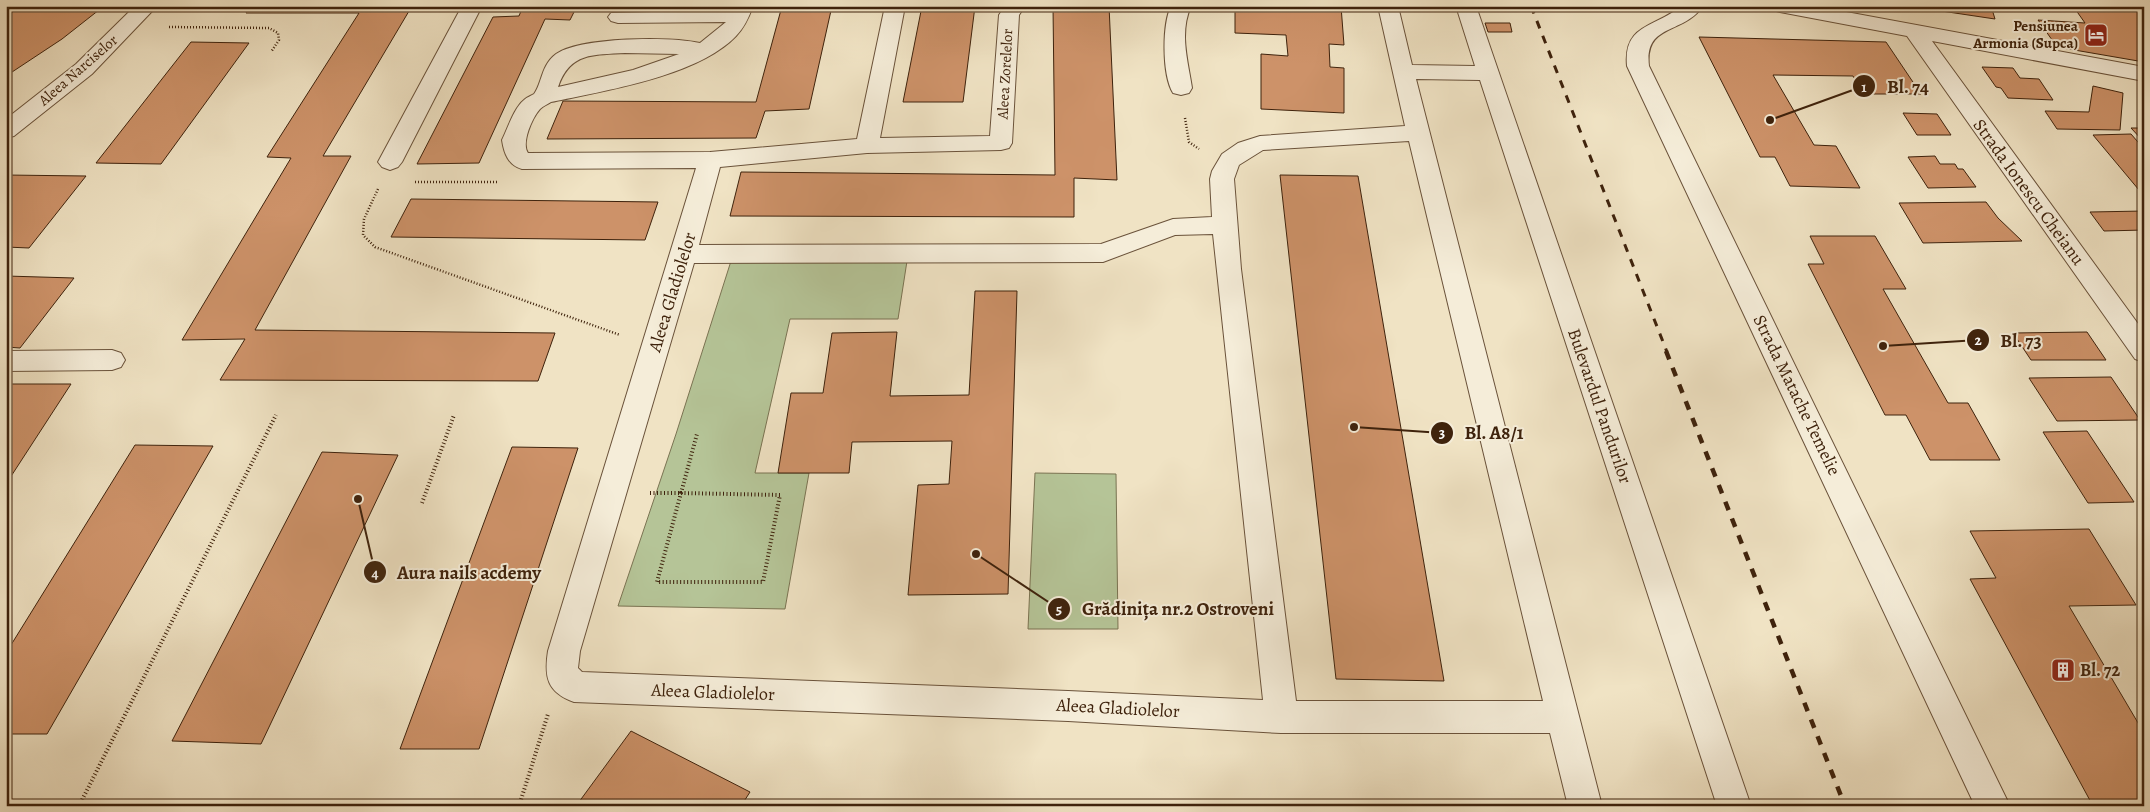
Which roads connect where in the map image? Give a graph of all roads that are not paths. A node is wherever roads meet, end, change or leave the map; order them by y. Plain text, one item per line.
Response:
1 (147, 6) edge
2 (472, 6) edge
3 (895, 6) edge
4 (1015, 6) edge
5 (1181, 6) edge
6 (1388, 6) edge
7 (1466, 6) edge
8 (1693, 6) edge
9 (1780, 6) edge
10 (742, 11) edge
11 (619, 12) edge
12 (1914, 31) junction
13 (606, 48) junction
14 (704, 48) junction
15 (1403, 72) junction
16 (1488, 73) junction
17 (2144, 74) edge
18 (1181, 88) road end
19 (544, 97) junction
20 (6, 131) edge
21 (1418, 133) junction
22 (867, 146) junction
23 (710, 160) junction
24 (390, 162) road end
25 (1226, 225) junction
26 (684, 254) junction
27 (2144, 352) edge
28 (112, 360) dead end
29 (6, 361) edge
30 (1281, 717) junction
31 (1563, 717) junction
32 (1585, 806) edge
33 (1734, 806) edge
34 (1993, 806) edge

1 - 20 street, Aleea Narciselor
2 - 24 street
3 - 22 street
4 - 22 street, Aleea Zorelelor
5 - 18 street
6 - 15 street
7 - 16 street, Bulevardul Pandurilor
8 - 34 street, Strada Matache Temelie
9 - 12 street
10 - 11 street
10 - 14 street
11 - 13 street
12 - 17 street
12 - 27 street, Strada Ionescu Cheianu
13 - 14 street
13 - 19 street
14 - 19 street
15 - 16 street
15 - 21 street
16 - 33 street, Bulevardul Pandurilor
19 - 23 street
21 - 25 street
21 - 31 street
22 - 23 street
23 - 26 street, Aleea Gladiolelor
25 - 26 street
25 - 30 street
26 - 30 street, Aleea Gladiolelor
28 - 29 street
30 - 31 street, Aleea Gladiolelor
31 - 32 street

